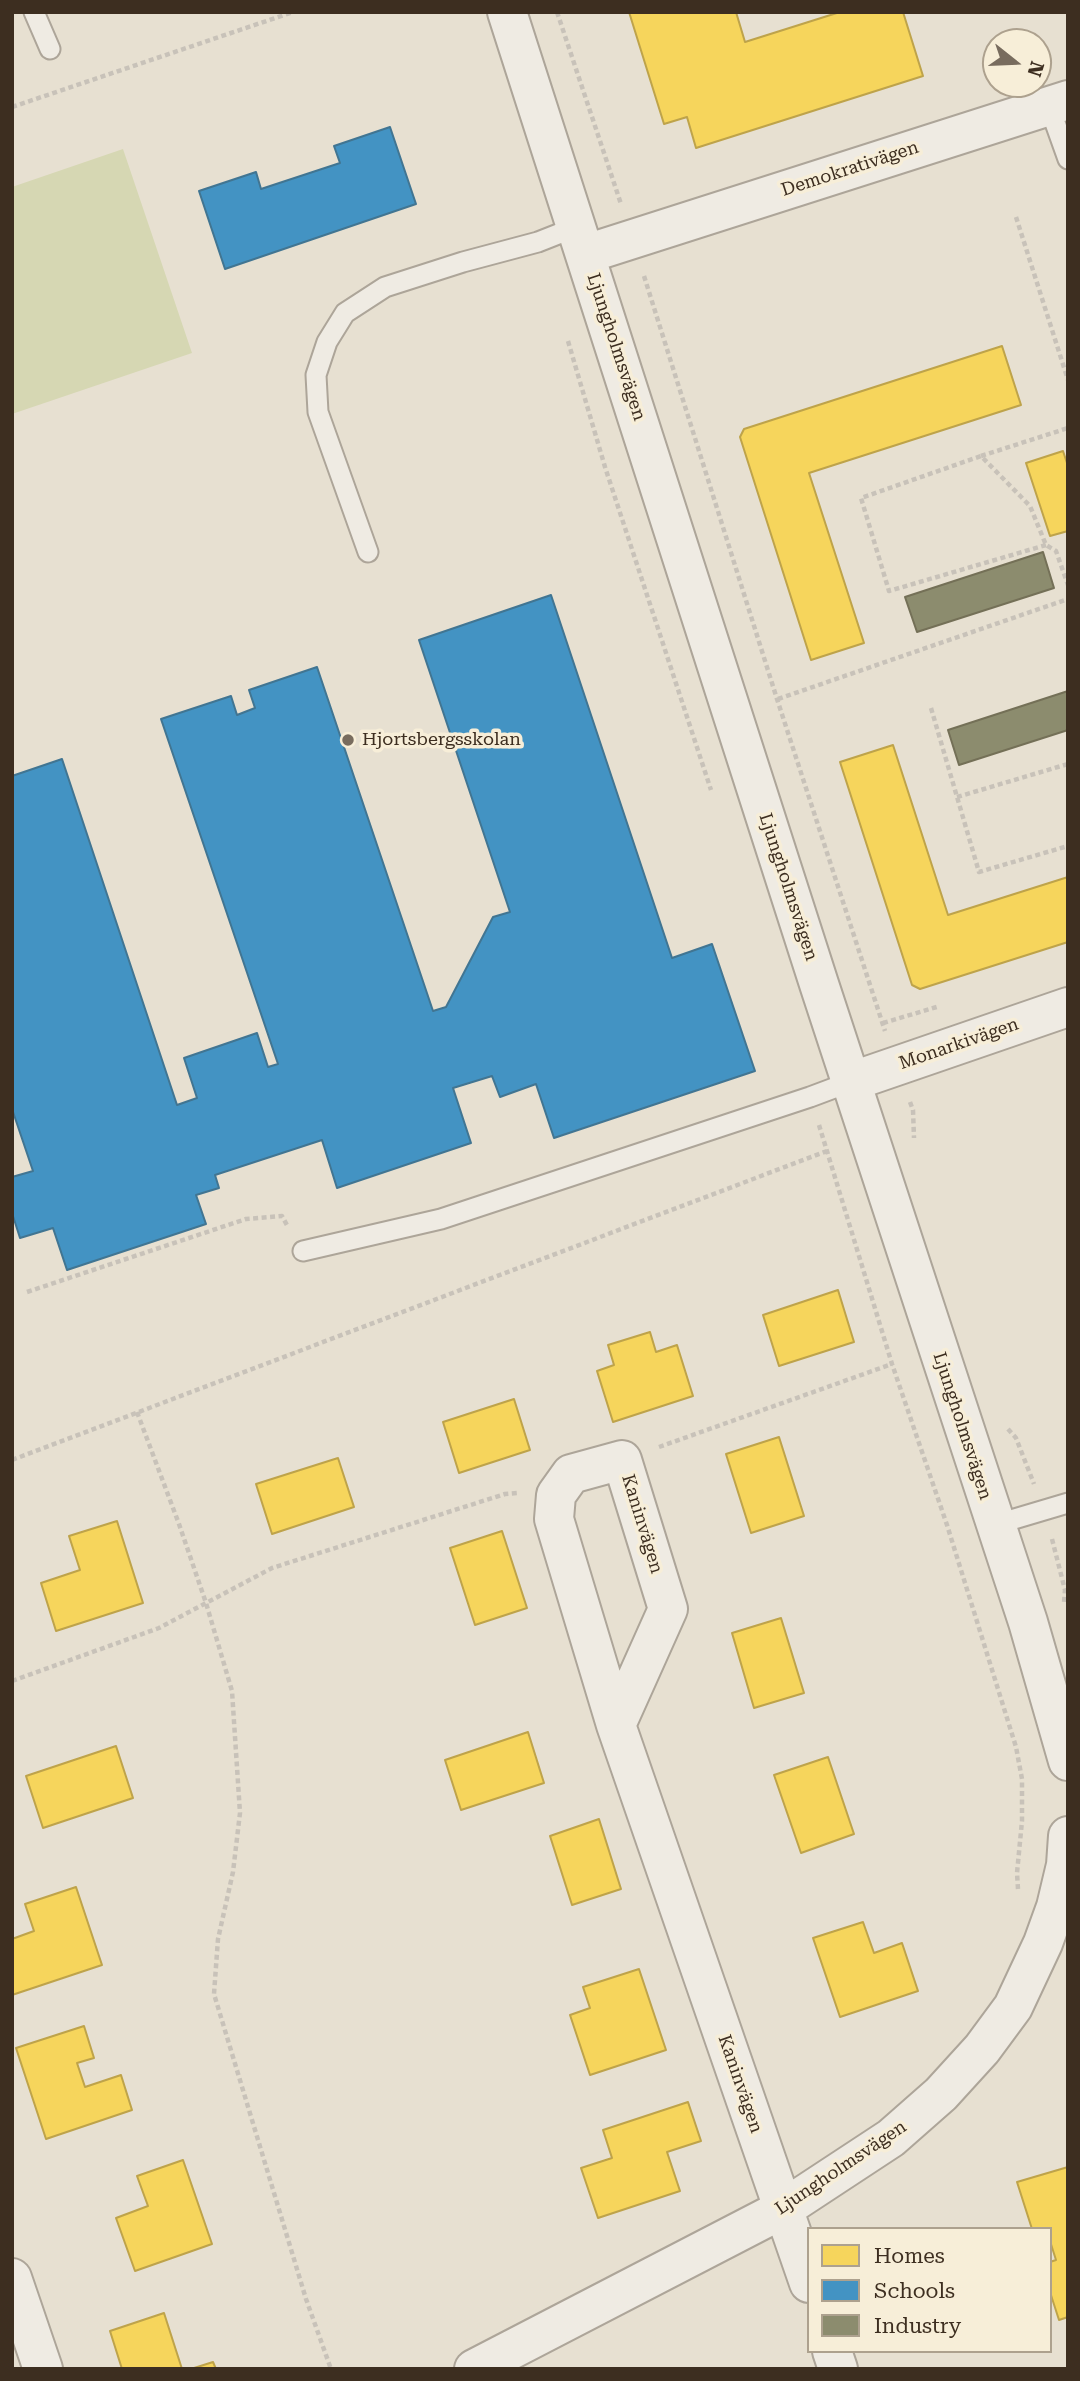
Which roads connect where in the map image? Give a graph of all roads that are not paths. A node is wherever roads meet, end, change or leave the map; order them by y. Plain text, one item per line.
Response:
1 (34, 12) edge
2 (507, 12) edge
3 (50, 49) dead end
4 (1058, 103) edge
5 (1068, 159) edge
6 (581, 240) junction
7 (368, 552) dead end
8 (1068, 1007) edge
9 (850, 1082) junction
10 (303, 1251) road end
11 (1068, 1503) edge
12 (994, 1525) junction
13 (616, 1726) junction
14 (1068, 1761) edge
15 (1068, 1836) edge
16 (783, 2208) junction
17 (807, 2277) edge
18 (12, 2278) edge
19 (43, 2369) edge
20 (474, 2369) edge

1 - 3 lane
2 - 6 street, Ljungholmsvägen
4 - 5 lane
4 - 6 street, Demokrativägen
6 - 7 lane
6 - 9 street, Ljungholmsvägen
8 - 9 street, Monarkivägen
9 - 10 lane
9 - 12 street, Ljungholmsvägen
11 - 12 lane
12 - 14 street, Ljungholmsvägen
13 - 13 street, Kaninvägen
13 - 16 street, Kaninvägen
15 - 16 street, Ljungholmsvägen
16 - 17 street, Kaninvägen
16 - 20 street, Ljungholmsvägen
18 - 19 street

